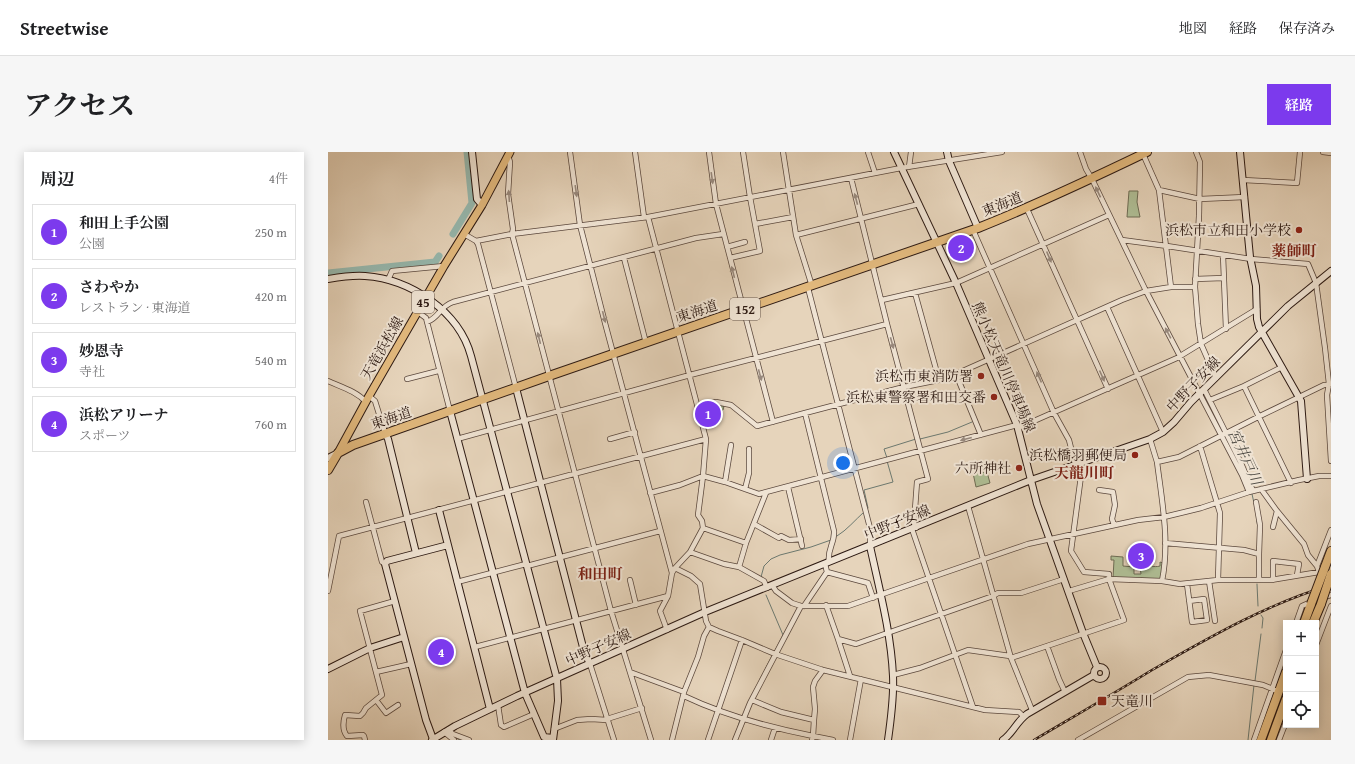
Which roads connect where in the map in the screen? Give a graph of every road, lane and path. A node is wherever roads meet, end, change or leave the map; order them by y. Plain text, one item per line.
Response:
1 (472, 152) edge
2 (570, 152) edge
3 (635, 152) edge
4 (709, 152) edge
5 (744, 152) edge
6 (783, 152) edge
7 (868, 152) edge
8 (894, 152) edge
9 (911, 152) edge
10 (947, 152) edge
11 (1002, 152) edge
12 (1080, 152) edge
13 (1196, 152) edge
14 (1240, 152) edge
15 (1300, 152) edge
16 (1323, 152) edge
17 (987, 153) edge
18 (1144, 153) edge
19 (1331, 153) edge
20 (509, 154) edge
21 (949, 161) junction
22 (909, 167) junction
23 (902, 168) junction
24 (876, 173) junction
25 (850, 178) junction
26 (1092, 179) junction
27 (1243, 180) junction
28 (789, 190) junction
29 (1159, 190) junction
30 (750, 197) junction
31 (1245, 197) junction
32 (1200, 199) junction
33 (716, 204) junction
34 (919, 204) junction
35 (482, 206) junction
36 (1027, 209) junction
37 (1109, 215) junction
38 (646, 217) junction
39 (793, 217) junction
40 (862, 219) junction
41 (755, 224) junction
42 (580, 225) junction
43 (975, 229) junction
44 (464, 234) junction
45 (512, 234) junction
46 (723, 234) junction
47 (796, 235) junction
48 (1122, 240) junction
49 (476, 241) junction
50 (745, 242) dead end
51 (937, 243) junction
52 (1043, 243) junction
53 (1165, 246) junction
54 (727, 247) junction
55 (656, 249) junction
56 (1197, 250) junction
57 (1223, 255) junction
58 (624, 258) junction
59 (730, 258) junction
60 (1251, 259) junction
61 (872, 264) junction
62 (444, 266) junction
63 (591, 266) junction
64 (990, 267) junction
65 (1331, 271) edge
66 (1224, 278) junction
67 (328, 279) edge
68 (1196, 279) junction
69 (388, 280) junction
70 (956, 283) junction
71 (1316, 283) junction
72 (526, 284) junction
73 (810, 287) junction
74 (1171, 287) junction
75 (1195, 287) junction
76 (1146, 291) junction
77 (490, 293) junction
78 (915, 293) junction
79 (426, 298) junction
80 (882, 300) junction
81 (1107, 307) junction
82 (442, 309) junction
83 (1257, 309) junction
84 (742, 310) junction
85 (418, 312) junction
86 (1076, 320) junction
87 (427, 322) junction
88 (887, 324) junction
89 (1226, 329) junction
90 (679, 331) junction
91 (1262, 332) junction
92 (822, 341) junction
93 (646, 343) junction
94 (1024, 344) junction
95 (1201, 344) junction
96 (1331, 346) edge
97 (1325, 348) junction
98 (613, 354) junction
99 (1180, 356) junction
100 (756, 358) junction
101 (990, 359) junction
102 (1282, 367) junction
103 (1329, 367) edge
104 (438, 370) junction
105 (956, 374) junction
106 (690, 375) junction
107 (549, 376) junction
108 (1138, 376) junction
109 (1216, 378) junction
110 (407, 379) dead end
111 (939, 380) junction
112 (328, 382) edge
113 (1330, 384) edge
114 (1244, 386) junction
115 (904, 387) junction
116 (516, 388) junction
117 (1108, 389) junction
118 (1202, 391) junction
119 (624, 393) junction
120 (1300, 398) junction
121 (367, 399) junction
122 (482, 399) junction
123 (1210, 400) junction
124 (838, 404) junction
125 (698, 407) junction
126 (450, 411) junction
127 (558, 412) junction
128 (805, 413) junction
129 (1054, 413) junction
130 (1260, 416) junction
131 (524, 421) junction
132 (773, 422) junction
133 (1018, 426) junction
134 (490, 429) junction
135 (635, 432) junction
136 (1163, 432) junction
137 (385, 433) junction
138 (1224, 434) junction
139 (981, 435) junction
140 (457, 439) junction
141 (610, 439) dead end
142 (706, 439) junction
143 (1150, 439) junction
144 (731, 445) dead end
145 (1200, 446) junction
146 (749, 449) dead end
147 (921, 452) junction
148 (328, 454) edge
149 (338, 454) junction
150 (641, 457) junction
151 (328, 458) edge
152 (1157, 462) junction
153 (1331, 462) edge
154 (1077, 464) junction
155 (855, 468) junction
156 (328, 470) edge
157 (575, 474) junction
158 (703, 476) junction
159 (1331, 476) edge
160 (821, 478) junction
161 (1307, 479) junction
162 (1031, 480) junction
163 (725, 482) junction
164 (540, 483) junction
165 (1291, 483) junction
166 (788, 487) junction
167 (745, 489) junction
168 (1261, 489) junction
169 (1099, 490) dead end
170 (507, 492) junction
171 (1251, 492) junction
172 (650, 493) junction
173 (766, 493) junction
174 (474, 501) junction
175 (366, 502) dead end
176 (1217, 502) junction
177 (1256, 502) dead end
178 (968, 506) junction
179 (439, 510) junction
180 (1278, 511) junction
181 (1164, 517) junction
182 (408, 518) junction
183 (754, 524) junction
184 (1114, 525) junction
185 (373, 527) junction
186 (1273, 527) dead end
187 (703, 528) junction
188 (914, 528) junction
189 (1331, 530) edge
190 (660, 531) junction
191 (1074, 533) junction
192 (1050, 538) junction
193 (801, 539) junction
194 (746, 543) junction
195 (1165, 543) junction
196 (448, 545) junction
197 (802, 546) dead end
198 (870, 546) junction
199 (594, 548) junction
200 (1219, 548) junction
201 (1331, 551) edge
202 (690, 552) junction
203 (416, 553) junction
204 (1258, 554) junction
205 (560, 557) junction
206 (983, 559) junction
207 (827, 563) junction
208 (385, 564) junction
209 (527, 565) junction
210 (739, 567) junction
211 (1325, 570) edge
212 (673, 571) junction
213 (827, 572) junction
214 (492, 573) junction
215 (1297, 575) junction
216 (929, 578) junction
217 (1064, 579) junction
218 (1109, 579) junction
219 (630, 580) dead end
220 (1218, 580) junction
221 (1259, 580) junction
222 (1273, 580) junction
223 (1162, 581) junction
224 (1209, 581) junction
225 (457, 582) junction
226 (1187, 584) junction
227 (770, 586) junction
228 (328, 591) edge
229 (1069, 591) junction
230 (880, 595) junction
231 (1331, 595) edge
232 (668, 596) junction
233 (993, 596) junction
234 (873, 598) junction
235 (395, 600) junction
236 (1189, 601) junction
237 (636, 604) junction
238 (826, 605) junction
239 (803, 606) junction
240 (1331, 606) edge
241 (611, 611) junction
242 (705, 612) junction
243 (941, 614) junction
244 (576, 620) junction
245 (1297, 620) edge
246 (1305, 620) edge
247 (1315, 620) edge
248 (1215, 621) dead end
249 (709, 627) junction
250 (543, 629) junction
251 (667, 630) junction
252 (888, 633) junction
253 (1083, 633) junction
254 (1319, 636) edge
255 (404, 637) junction
256 (510, 637) junction
257 (838, 639) junction
258 (742, 640) junction
259 (1047, 646) junction
260 (475, 647) junction
261 (370, 648) junction
262 (622, 650) junction
263 (774, 653) junction
264 (955, 655) junction
265 (1284, 656) edge
266 (1011, 657) junction
267 (411, 664) junction
268 (590, 664) junction
269 (1097, 667) junction
270 (328, 669) edge
271 (823, 670) junction
272 (376, 672) junction
273 (630, 672) junction
274 (893, 675) junction
275 (1094, 675) junction
276 (850, 676) junction
277 (557, 679) junction
278 (861, 679) junction
279 (1283, 680) edge
280 (893, 688) junction
281 (1273, 689) junction
282 (1065, 692) junction
283 (525, 693) junction
284 (684, 694) junction
285 (376, 700) junction
286 (752, 700) junction
287 (498, 705) junction
288 (398, 706) dead end
289 (973, 707) junction
290 (1283, 707) edge
291 (642, 708) junction
292 (490, 709) junction
293 (1032, 710) junction
294 (719, 712) junction
295 (534, 714) junction
296 (1023, 716) junction
297 (607, 719) junction
298 (742, 719) junction
299 (814, 720) junction
300 (775, 728) junction
301 (1284, 728) edge
302 (554, 729) junction
303 (446, 731) junction
304 (812, 738) edge
305 (553, 739) edge
306 (365, 740) edge
307 (433, 740) edge
308 (454, 740) edge
309 (469, 740) edge
310 (614, 740) edge
311 (651, 740) edge
312 (672, 740) edge
313 (708, 740) edge
314 (735, 740) edge
315 (772, 740) edge
316 (833, 740) edge
317 (850, 740) edge
318 (888, 740) edge
319 (1003, 740) edge
320 (1078, 740) edge
321 (1254, 740) edge
322 (1261, 740) edge
323 (1271, 740) edge
324 (1279, 740) edge

1 - 35 street
2 -> 42 street
3 - 38 street
4 -> 33 street
5 - 30 street
6 - 28 street
7 - 24 street
8 - 23 street, 熊小松天竜川停車場線
9 - 22 street
10 - 21 street
11 - 17 street
12 - 26 street
13 - 32 street
14 - 27 street
15 - 27 street
16 - 19 street
17 - 21 street
18 - 26 highway, 東海道 / 152
18 - 29 street
20 - 35 main road, 天竜浜松線 / 45
45 -> 20 street
21 - 22 street
21 - 43 street
22 - 23 street
23 - 24 street
23 - 34 street, 熊小松天竜川停車場線
24 - 25 street
25 - 28 street
40 -> 25 street
26 - 36 highway, 東海道 / 152
37 -> 26 street
27 - 31 street
28 - 30 street
28 - 39 street
29 - 32 street
29 - 53 street
30 - 33 street
30 - 41 street
31 - 32 street
31 - 60 street
32 - 56 street
33 - 38 street
33 - 46 street
34 - 40 street
34 - 51 street, 熊小松天竜川停車場線
35 - 44 main road, 天竜浜松線 / 45
36 - 43 highway, 東海道 / 152
36 - 52 street
37 - 48 street
37 - 52 street
38 - 42 street
38 - 55 street
39 - 41 street
39 - 47 street
40 - 47 street
40 - 61 street
41 - 59 street
42 - 45 street
42 - 63 street
43 - 51 highway, 東海道 / 152
43 - 64 street
44 - 49 street
44 - 62 main road, 天竜浜松線 / 45
45 - 49 street
45 - 72 street
46 - 54 street
46 - 55 street
47 - 73 street
48 - 53 street
48 - 76 street
49 - 77 street
50 - 54 street
51 - 61 highway, 東海道 / 152
51 - 70 street, 熊小松天竜川停車場線
52 - 64 street
52 -> 86 street
53 - 56 street
53 - 74 street
54 - 59 street
55 - 58 street
55 - 90 street
56 - 57 street
56 - 68 street
57 - 60 street
57 - 66 street
58 - 63 street
58 - 93 street
84 -> 59 street
60 - 71 street
60 - 83 street
61 - 73 highway, 東海道 / 152
61 - 80 street
62 - 69 street
62 - 79 main road, 天竜浜松線 / 45
63 - 72 street
63 -> 98 street
64 - 70 street
64 - 94 street
65 - 71 street, 中野子安線
66 - 68 street
66 - 89 street
67 - 69 street
68 - 75 street
69 - 79 street
70 - 78 street
70 - 101 street, 熊小松天竜川停車場線
71 - 91 street, 中野子安線
71 - 97 street
72 - 77 street
107 -> 72 street
73 - 84 highway, 東海道 / 152
73 - 92 street
74 - 75 street
74 - 76 street
75 - 95 street
76 - 81 street
99 -> 76 street
77 - 82 street
77 - 116 street
78 - 80 street
78 - 111 street
79 - 82 street
79 - 85 main road, 天竜浜松線 / 45
80 - 88 street
81 - 86 street
81 - 108 street
82 - 87 street
82 - 122 street
83 - 89 street
83 - 91 street
84 - 90 highway, 東海道 / 152
84 - 100 street
85 - 87 street
85 - 121 main road, 天竜浜松線 / 45
86 - 94 street
86 -> 117 street
87 - 104 street
88 - 92 street
88 -> 115 street
89 - 95 street
90 - 93 highway, 東海道 / 152
90 - 106 street
91 - 102 street
91 - 109 street, 中野子安線
92 - 100 street
92 - 124 street
93 - 98 highway, 東海道 / 152
94 - 101 street
129 -> 94 street
95 - 99 street
95 - 109 street
96 - 97 street
97 - 103 street
98 - 107 highway, 東海道 / 152
98 - 119 street
99 - 108 street
99 - 118 street
100 - 106 street
100 -> 132 street
101 - 105 street
101 - 133 street, 熊小松天竜川停車場線
102 - 114 street
102 - 120 street
103 - 113 street
104 - 110 street
104 - 126 street
105 - 111 street
105 - 139 street
106 - 119 street
106 - 125 street
107 - 116 highway, 東海道 / 152
107 - 127 street
108 - 117 street
108 - 136 street
109 - 118 street, 中野子安線
111 - 115 street
112 - 121 street
113 - 120 street
113 - 153 street
114 - 123 street
114 - 130 street
115 - 124 street
115 - 147 street
116 - 122 highway, 東海道 / 152
116 - 131 street
117 - 129 street
118 - 123 street
118 - 136 street, 中野子安線
118 - 138 street
119 - 127 street
119 - 135 street
120 - 130 street
120 - 161 street
121 - 137 street
121 - 149 main road, 天竜浜松線 / 45
122 - 126 highway, 東海道 / 152
122 - 134 street
123 - 138 street
124 - 128 street
124 - 155 street
125 - 132 street
125 - 142 street
126 - 137 highway, 東海道 / 152
126 - 140 street
127 - 131 street
127 - 157 street
128 - 132 street
128 - 160 street
129 - 133 street
129 - 154 street
130 - 138 street
130 - 165 street
131 - 134 street
131 - 164 street
133 - 139 street
133 - 162 street, 熊小松天竜川停車場線
134 - 140 street
134 - 170 street
135 - 141 street
135 - 150 street
136 - 143 street, 中野子安線
137 - 149 highway, 東海道 / 152
137 - 182 street
138 - 145 street
138 - 171 street
139 -> 147 street
140 - 174 street
142 - 150 street
142 - 158 street
143 - 152 street
143 - 154 street, 中野子安線
144 - 163 street
145 - 152 street
145 - 176 street
146 - 167 street
147 - 155 street
147 - 188 street
148 - 149 street
149 - 151 street
149 - 156 highway, 東海道 / 152
150 - 157 street
150 - 172 street
152 - 181 street
154 - 162 street, 中野子安線
154 - 191 street
155 - 160 street
155 - 198 street
157 - 164 street
157 - 199 street
158 - 163 street
158 - 172 street
158 - 187 street
159 - 161 street
160 - 166 street
160 - 207 street
161 - 165 street
162 - 178 street, 中野子安線
162 - 192 street, 熊小松天竜川停車場線
163 - 167 street
164 - 170 street
164 - 205 street
165 - 168 street
166 - 173 street
166 - 193 street
167 - 173 street
168 - 171 street
168 - 180 street
169 - 184 street
170 - 174 street
170 - 209 street
171 - 176 street
172 - 190 street
173 - 183 street
174 - 179 street
174 - 214 street
175 - 185 street
176 - 181 street
176 - 200 street
177 - 204 street
178 - 188 street, 中野子安線
178 - 206 street
179 - 182 street
179 - 196 street
180 - 186 street
180 - 211 street
181 - 184 street
181 - 195 street
182 - 185 street
182 - 203 street
183 - 193 street
183 - 194 street
184 - 191 street
185 - 208 street
185 - 228 street
187 - 194 street
187 - 202 street
188 - 198 street, 中野子安線
188 - 216 street
189 - 211 street
190 - 199 street
190 - 212 street
191 - 192 street
191 - 218 street
192 - 206 street
192 - 217 street, 熊小松天竜川停車場線
193 - 197 street
194 - 210 street
195 - 200 street
195 - 223 street
196 - 203 street
196 - 225 street
198 - 207 street, 中野子安線
198 - 230 street
199 - 205 street
199 - 241 street
200 - 204 street
200 - 220 street
201 - 211 highway
202 - 210 street
202 - 212 street
203 - 208 street
204 - 221 street
205 - 209 street
205 - 244 street
206 - 216 street
206 - 233 street
207 - 213 street
207 - 227 street, 中野子安線
208 - 235 street
209 - 214 street
209 - 250 street
210 - 227 street
211 - 215 street
211 - 246 highway, bridge
211 - 247 highway, bridge
212 - 232 street
212 - 242 street
213 - 234 street
213 - 239 street
214 - 225 street
214 - 256 street
215 - 222 street
215 - 222 street
216 - 230 street
216 - 243 street
217 - 229 street, 熊小松天竜川停車場線
217 - 233 street
218 - 223 street
218 - 229 street
218 - 253 street
219 - 237 street
220 - 221 street
220 - 224 street
221 - 222 street
223 - 226 street
224 - 226 street
224 - 248 street
225 - 260 street
226 - 236 street
227 - 239 street
227 - 242 street, 中野子安線
229 - 253 street, 熊小松天竜川停車場線
230 - 234 street
230 - 252 street
231 - 245 street
232 - 237 street
232 - 251 street
233 - 243 street
233 - 266 street
234 - 238 street
235 - 255 street
235 - 261 street
236 - 236 street
237 - 241 street
238 - 239 street
238 - 257 street
239 - 263 street
240 - 254 street
241 - 244 street
241 - 262 street
242 - 249 street
242 - 251 street, 中野子安線
243 - 252 street
243 - 264 street
244 - 250 street
244 - 268 street
249 - 258 street
249 - 284 street
250 - 256 street
250 - 277 street
251 - 262 street, 中野子安線
252 - 257 street
252 - 274 street
253 - 259 street
253 - 269 street, 熊小松天竜川停車場線
255 - 261 street
255 - 267 street
256 - 260 street
256 - 283 street
257 - 276 street
258 - 263 street
258 - 294 street
259 - 266 street
259 - 282 street
260 - 292 street
261 - 270 street
261 - 272 street
262 - 268 street, 中野子安線
262 - 273 street
263 - 271 street
263 - 286 street
264 - 266 street
264 - 274 street
264 - 289 street
265 - 281 street
266 - 293 street
267 - 272 street
267 - 307 street
268 - 277 street, 中野子安線
268 - 297 street
269 - 275 street
269 - 275 street, 熊小松天竜川停車場線
271 - 276 street
271 - 299 street
272 - 285 street
273 - 284 street
273 - 291 street
274 - 280 street
275 - 282 street
276 - 278 street
277 - 283 street, 中野子安線
277 - 302 street
278 - 280 street
278 - 317 street
279 - 322 highway
280 - 289 street
280 - 318 street
281 - 320 street
281 - 321 street
282 - 293 street
283 - 287 street, 中野子安線
283 - 295 street
284 - 294 street
284 - 312 street
285 - 288 street
285 - 306 street
286 - 298 street
286 - 299 street
287 - 292 street, 中野子安線
287 - 295 street
289 - 296 street
290 - 323 highway
291 - 297 street
291 - 311 street
292 - 303 street, 中野子安線
293 - 296 street
294 - 298 street
294 - 313 street
295 - 305 street
296 - 319 street
297 - 302 street
297 - 310 street
298 - 300 street
298 - 314 street
299 - 304 street
300 - 304 street
300 - 315 street
301 - 324 street
302 - 305 street
303 - 307 street, 中野子安線
303 - 308 street
303 - 309 street
304 - 316 street

